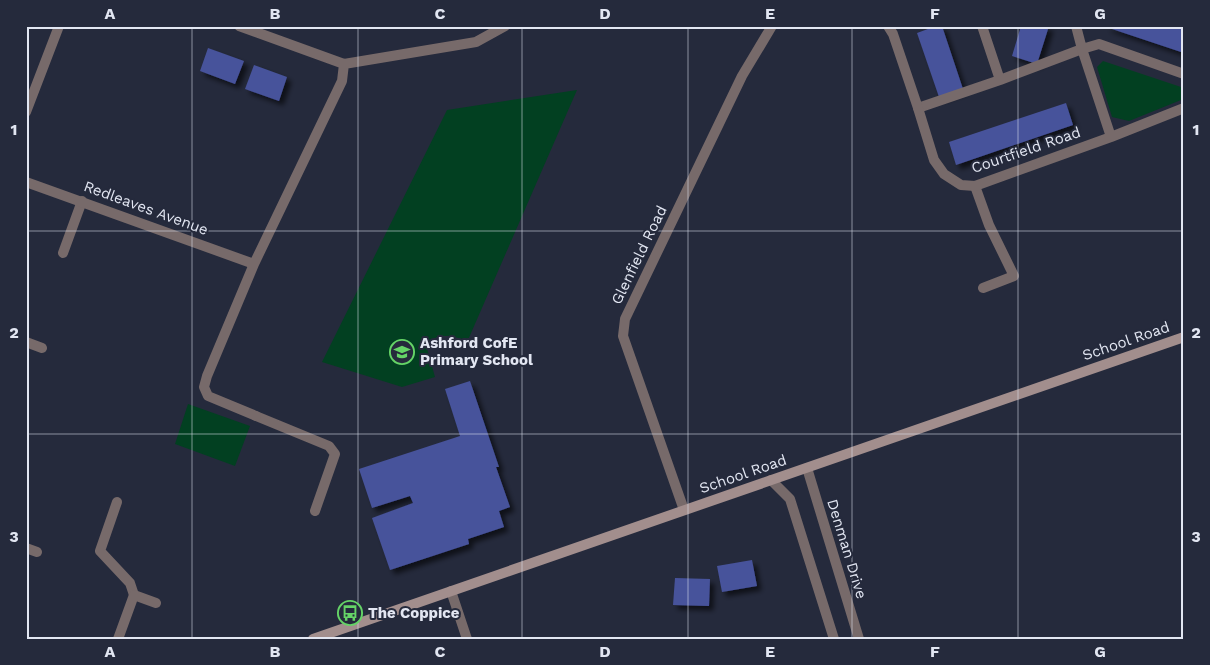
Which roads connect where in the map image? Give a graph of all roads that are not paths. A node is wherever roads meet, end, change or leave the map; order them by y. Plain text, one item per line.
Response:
1 (59, 26) edge
2 (239, 26) edge
3 (505, 26) edge
4 (772, 26) edge
5 (888, 26) edge
6 (982, 26) edge
7 (1076, 26) edge
8 (1082, 49) junction
9 (344, 64) junction
10 (1184, 74) edge
11 (1000, 80) junction
12 (918, 108) junction
13 (1184, 108) edge
14 (26, 112) edge
15 (1111, 137) junction
16 (26, 182) edge
17 (976, 186) junction
18 (82, 201) junction
19 (63, 253) dead end
20 (254, 264) junction
21 (983, 288) dead end
22 (1184, 336) edge
23 (26, 342) edge
24 (42, 348) dead end
25 (807, 468) junction
26 (771, 480) junction
27 (117, 502) dead end
28 (315, 510) dead end
29 (684, 510) junction
30 (26, 548) edge
31 (37, 552) dead end
32 (452, 591) junction
33 (134, 595) junction
34 (156, 602) dead end
35 (118, 639) edge
36 (313, 639) edge
37 (467, 639) edge
38 (834, 639) edge
39 (859, 639) edge

1 - 14 street
2 - 9 street
3 - 9 street
4 - 29 street, Glenfield Road
5 - 12 street, Courtfield Road
6 - 11 street
7 - 8 street
8 - 10 street
8 - 11 street
8 - 15 street
9 - 20 street
11 - 12 street
12 - 17 street, Courtfield Road
13 - 15 street, Courtfield Road
15 - 17 street, Courtfield Road
16 - 18 street, Redleaves Avenue
17 - 21 street
18 - 19 street
18 - 20 street, Redleaves Avenue
20 - 28 street
22 - 25 main road, School Road
23 - 24 street
25 - 26 main road, School Road
25 - 39 street, Denman Drive
26 - 29 main road, School Road
26 - 38 street
27 - 33 street
29 - 32 main road, School Road
30 - 31 street
32 - 36 main road, School Road
32 - 37 street
33 - 34 street
33 - 35 street

